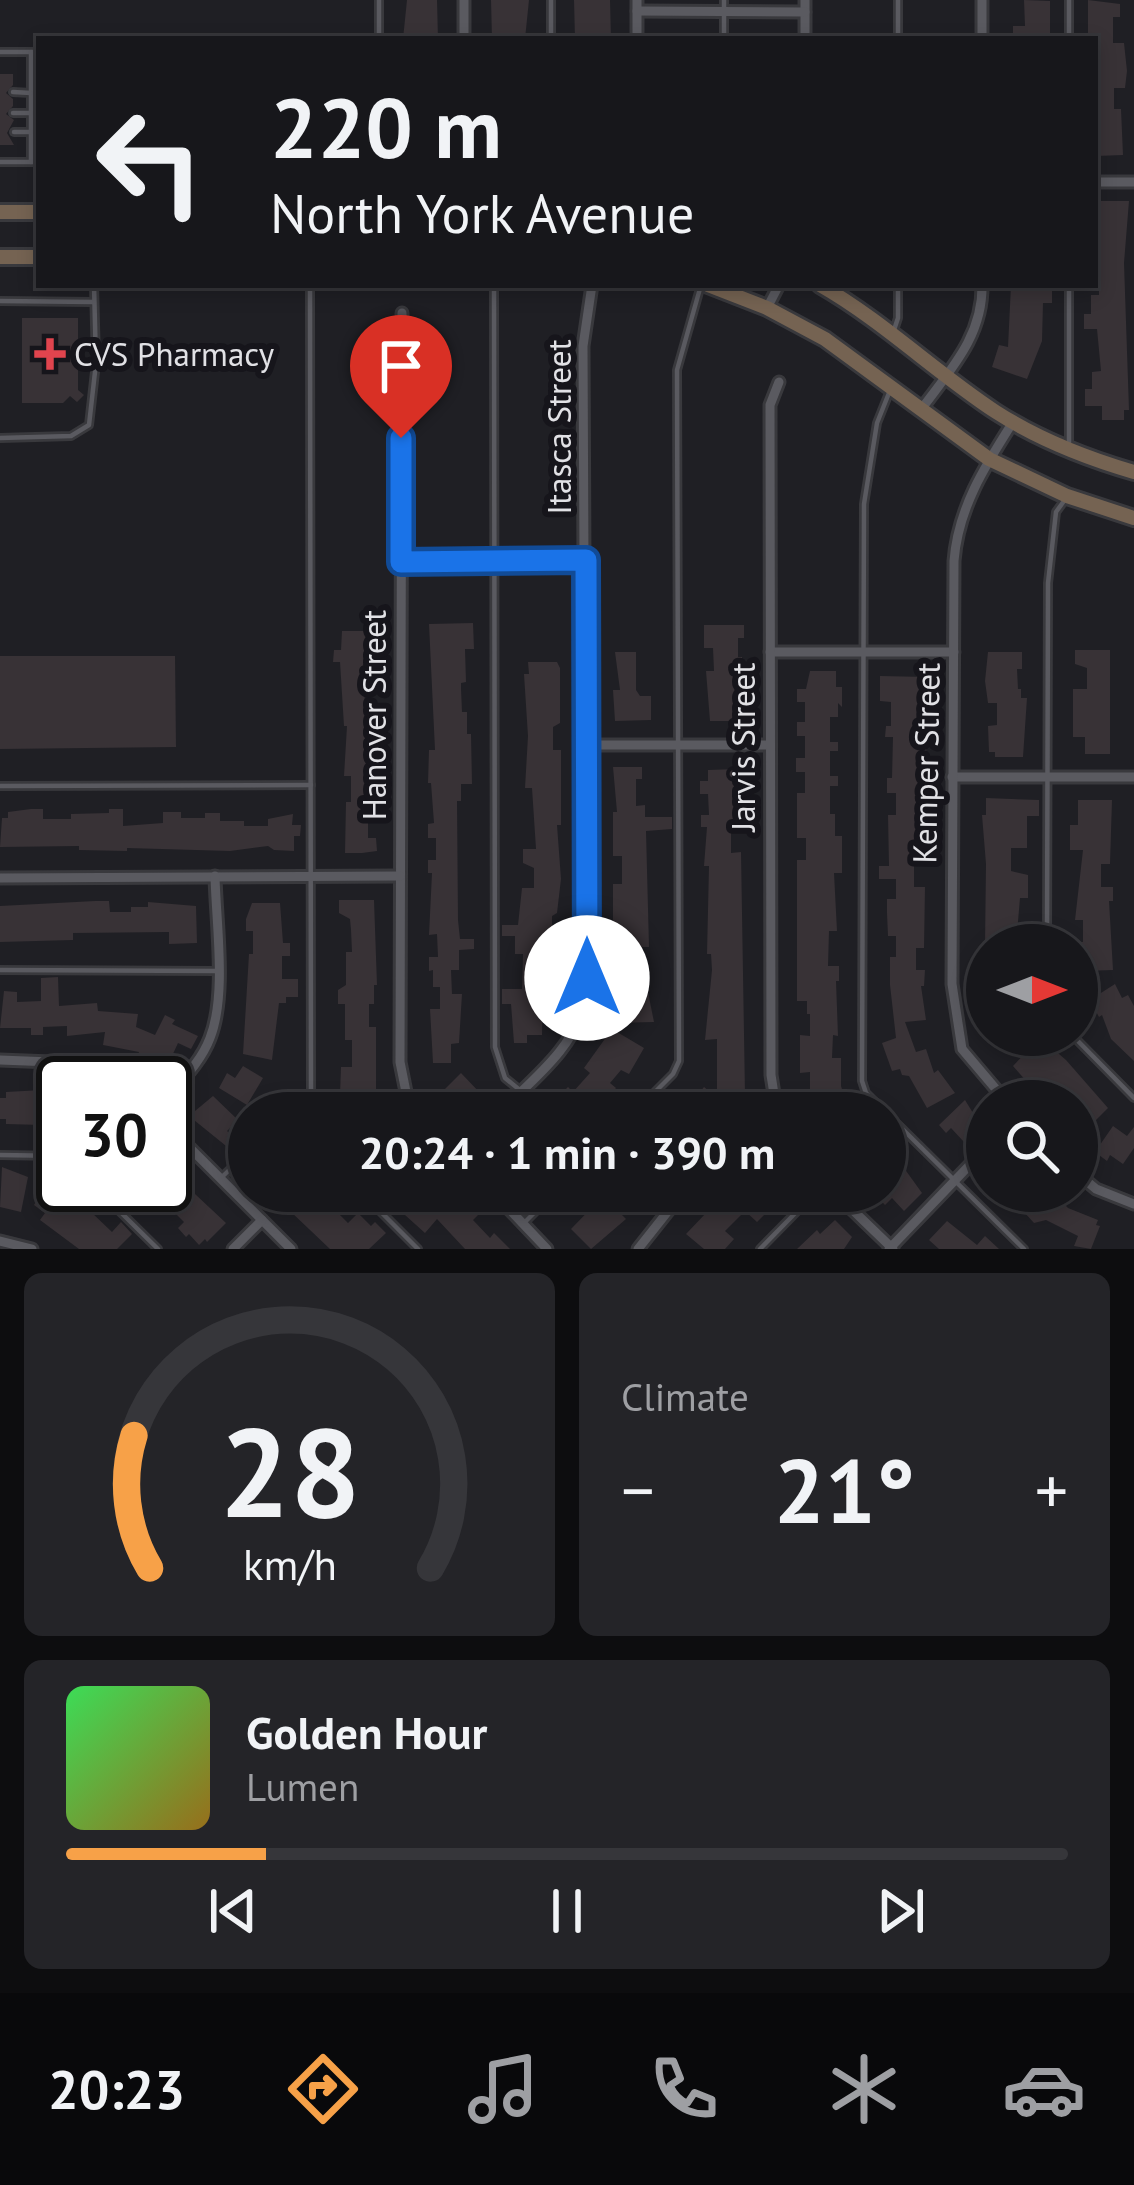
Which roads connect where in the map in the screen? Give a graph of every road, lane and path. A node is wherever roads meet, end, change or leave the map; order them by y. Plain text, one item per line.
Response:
1 (379, 0) edge
2 (464, 0) edge
3 (551, 0) edge
4 (898, 0) edge
5 (982, 0) edge
6 (1069, 0) edge
7 (637, 5) edge
8 (724, 6) edge
9 (805, 6) edge
10 (379, 36) edge
11 (464, 36) edge
12 (551, 36) edge
13 (637, 36) edge
14 (806, 36) edge
15 (898, 36) edge
16 (982, 36) edge
17 (1069, 36) edge
18 (0, 52) edge
19 (35, 52) edge
20 (14, 92) dead end
21 (32, 93) junction
22 (14, 113) dead end
23 (32, 113) junction
24 (14, 132) dead end
25 (32, 132) junction
26 (0, 162) edge
27 (35, 162) edge
28 (1098, 182) edge
29 (1134, 182) edge
30 (0, 212) edge
31 (36, 212) edge
32 (0, 257) edge
33 (36, 257) edge
34 (94, 288) edge
35 (310, 288) edge
36 (494, 288) edge
37 (592, 288) edge
38 (704, 288) edge
39 (713, 288) edge
40 (777, 288) edge
41 (825, 288) edge
42 (898, 288) edge
43 (982, 288) edge
44 (1069, 288) edge
45 (0, 301) edge
46 (94, 302) junction
47 (767, 308) junction
48 (402, 313) dead end
49 (893, 333) junction
50 (946, 376) junction
51 (779, 382) dead end
52 (891, 388) junction
53 (920, 412) junction
54 (1012, 422) junction
55 (0, 438) edge
56 (1069, 449) junction
57 (989, 459) junction
58 (1134, 472) edge
59 (1066, 496) junction
60 (1134, 518) edge
61 (586, 560) junction
62 (495, 561) junction
63 (401, 562) junction
64 (770, 652) junction
65 (862, 652) junction
66 (954, 652) junction
67 (587, 745) junction
68 (679, 745) junction
69 (770, 745) junction
70 (952, 777) junction
71 (1046, 777) junction
72 (1134, 777) edge
73 (311, 785) junction
74 (0, 786) edge
75 (215, 876) junction
76 (311, 876) junction
77 (400, 877) junction
78 (0, 878) edge
79 (1047, 924) edge
80 (0, 970) edge
81 (217, 971) junction
82 (1093, 1056) edge
83 (0, 1060) edge
84 (36, 1061) edge
85 (192, 1068) edge
86 (988, 1080) edge
87 (521, 1091) joint
88 (311, 1092) edge
89 (407, 1092) edge
90 (655, 1092) edge
91 (774, 1092) edge
92 (1134, 1098) edge
93 (192, 1150) edge
94 (0, 1155) edge
95 (36, 1156) edge
96 (966, 1169) edge
97 (228, 1171) edge
98 (220, 1178) junction
99 (956, 1180) junction
100 (1098, 1190) edge
101 (1134, 1204) edge
102 (120, 1212) edge
103 (381, 1212) edge
104 (512, 1212) edge
105 (535, 1212) edge
106 (667, 1212) edge
107 (796, 1212) edge
108 (854, 1212) edge
109 (262, 1220) junction
110 (523, 1224) junction
111 (0, 1241) edge
112 (891, 1248) edge
113 (32, 1249) edge
114 (158, 1249) edge
115 (233, 1249) edge
116 (291, 1249) edge
117 (418, 1249) edge
118 (548, 1249) edge
119 (638, 1249) edge
120 (760, 1249) edge
121 (1024, 1249) edge

1 - 10 lane
2 - 11 street
3 - 12 lane
4 - 15 lane
5 - 16 street
6 - 17 lane
7 - 8 street
7 - 13 street
8 - 9 street
9 - 14 street
18 - 19 lane
19 - 21 lane
20 - 21 lane
21 - 23 lane
22 - 23 lane
23 - 25 lane
24 - 25 lane
25 - 27 lane
26 - 27 lane
28 - 29 street
30 - 31 main road
32 - 33 main road
34 - 46 lane
35 - 73 lane
36 - 62 lane
37 - 61 street, Itasca Street
38 - 68 lane
39 - 47 main road
40 - 47 street
41 - 49 main road
42 - 49 lane
43 - 50 street
44 - 56 lane
45 - 46 lane
46 - 55 lane
47 - 52 main road
48 - 63 street, Hanover Street
49 - 50 main road
50 - 53 street
50 - 54 main road
51 - 64 street, Jarvis Street
52 - 53 main road
52 - 65 lane
53 - 57 main road
54 - 56 main road
54 - 57 street, Kemper Street
56 - 58 main road
57 - 59 main road
57 - 66 street, Kemper Street
59 - 60 main road
59 - 71 lane
61 - 62 street
61 - 67 street, Itasca Street
62 - 63 street
62 - 87 lane
63 - 77 street, Hanover Street
64 - 65 street
64 - 69 street, Jarvis Street
65 - 66 street
65 - 99 lane
66 - 70 street, Kemper Street
67 - 68 street
67 - 87 street, Itasca Street
68 - 69 street
68 - 90 lane
69 - 91 street, Jarvis Street
70 - 71 street
70 - 86 street, Kemper Street
71 - 72 street
71 - 79 lane
73 - 74 lane
73 - 76 lane
75 - 76 street
75 - 78 street
75 - 81 street
76 - 77 street
76 - 88 lane
77 - 89 street, Hanover Street
80 - 81 lane
81 - 85 street
82 - 92 lane
83 - 84 street
93 - 98 street
94 - 95 lane
96 - 99 street
97 - 98 lane
98 - 109 street
99 - 112 street
99 - 121 lane
100 - 101 street
102 - 114 lane
103 - 117 lane
104 - 110 street
105 - 110 lane
106 - 119 street
107 - 120 lane
108 - 112 street
109 - 115 street
109 - 116 street
110 - 118 street
111 - 113 street

